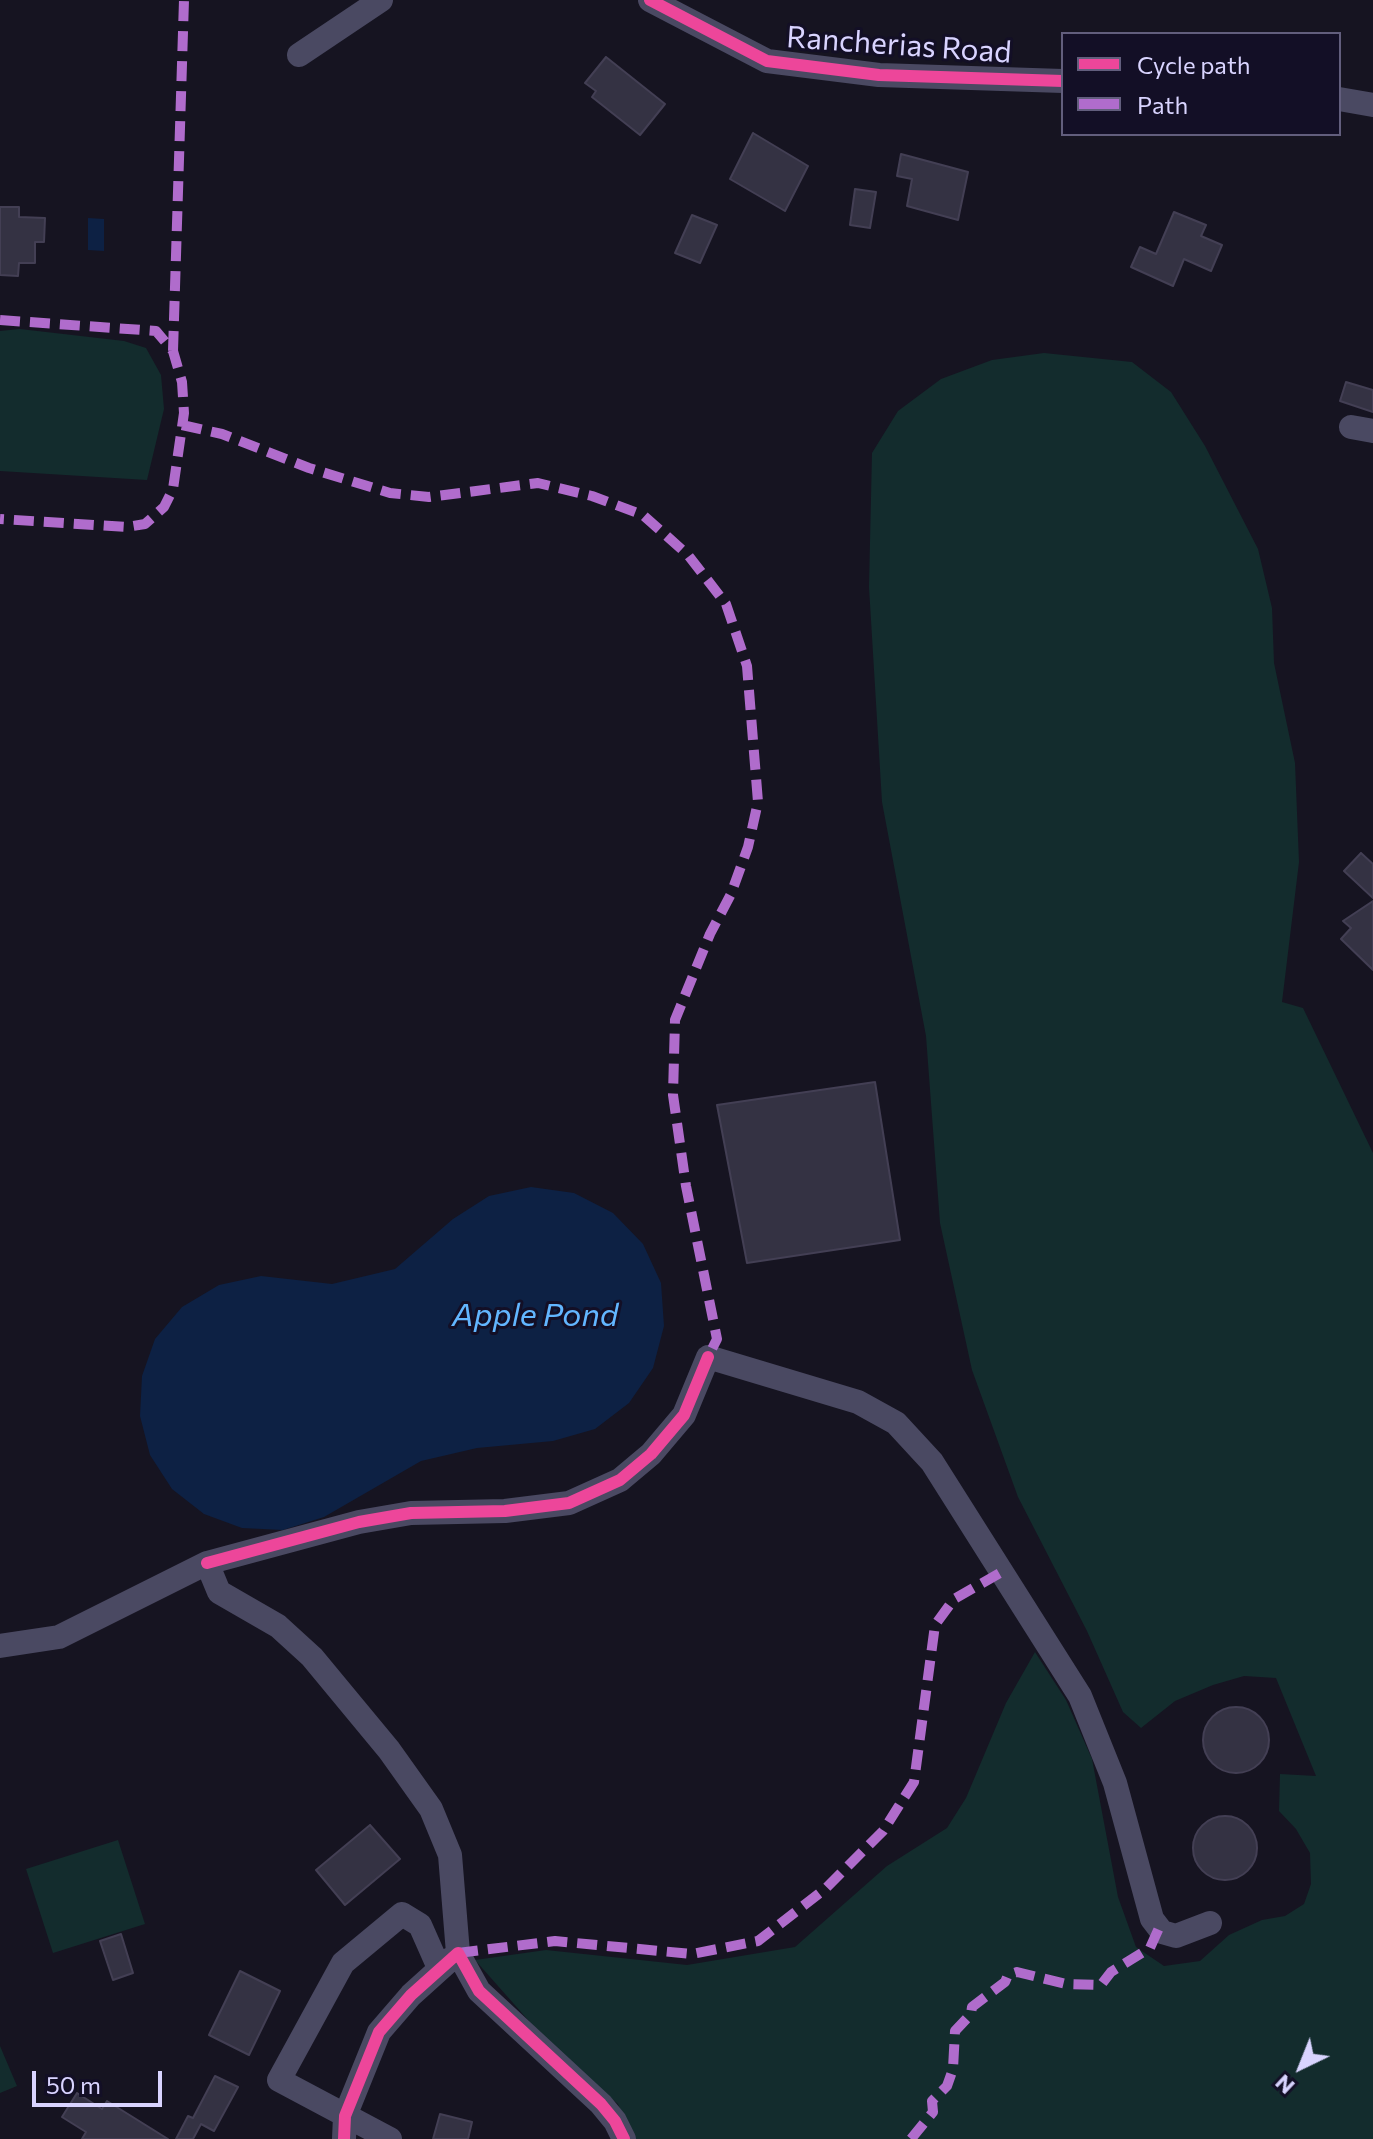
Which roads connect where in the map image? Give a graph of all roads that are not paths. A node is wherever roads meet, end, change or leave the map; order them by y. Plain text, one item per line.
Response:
1 (381, 0) edge
2 (650, 0) edge
3 (299, 55) dead end
4 (1061, 81) edge
5 (1341, 99) edge
6 (1373, 105) edge
7 (207, 1563) junction
8 (0, 1646) edge
9 (1210, 1923) dead end
10 (448, 1961) junction
11 (344, 2127) edge
12 (390, 2139) edge
13 (624, 2139) edge

1 - 3 street
2 - 4 street, Rancherias Road
5 - 6 street
7 - 8 street
7 - 9 street
7 - 10 street
10 - 11 street
10 - 11 street
10 - 13 street
11 - 12 street

